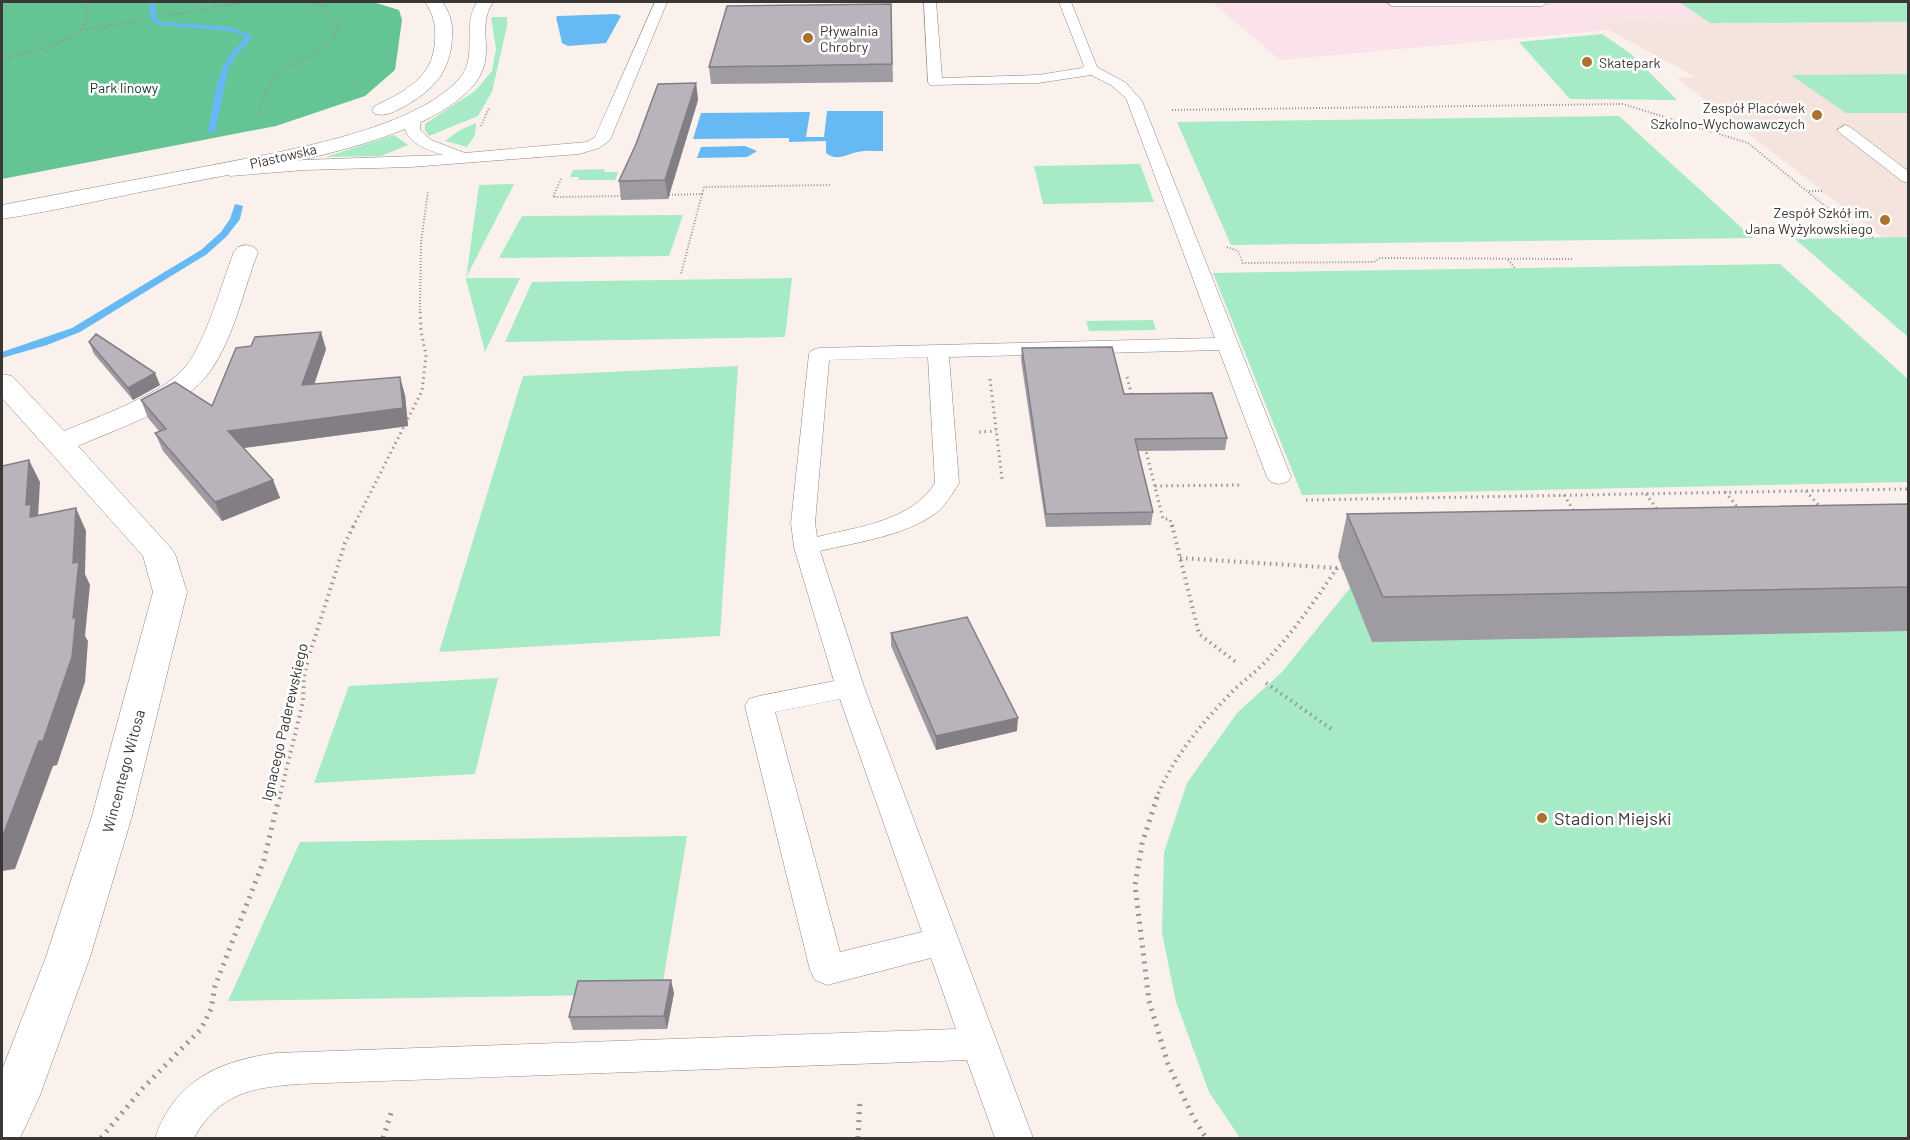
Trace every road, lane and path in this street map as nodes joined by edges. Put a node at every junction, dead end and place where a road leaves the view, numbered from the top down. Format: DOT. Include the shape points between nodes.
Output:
graph roads {
  1 [pos="85,2"];
  2 [pos="246,2"];
  3 [pos="310,2"];
  4 [pos="433,2"];
  5 [pos="486,2"];
  6 [pos="661,2"];
  7 [pos="930,2"];
  8 [pos="1065,2"];
  9 [pos="1392,2"];
  10 [pos="1493,2"];
  11 [pos="1542,2"];
  12 [pos="165,16"];
  13 [pos="143,20"];
  14 [pos="80,30"];
  15 [pos="2,59"];
  16 [pos="1091,70"];
  17 [pos="1138,111"];
  18 [pos="260,113"];
  19 [pos="413,117"];
  20 [pos="1845,130"];
  21 [pos="467,158"];
  22 [pos="565,171"];
  23 [pos="191,175"];
  24 [pos="1908,178"];
  25 [pos="831,185"];
  26 [pos="1808,191"];
  27 [pos="1824,191"];
  28 [pos="702,194"];
  29 [pos="656,195"];
  30 [pos="2,196"];
  31 [pos="633,196"];
  32 [pos="2,212"];
  33 [pos="1873,238"];
  34 [pos="1191,247"];
  35 [pos="246,252"];
  36 [pos="1572,259"];
  37 [pos="1509,260"];
  38 [pos="1515,268"];
  39 [pos="681,274"];
  40 [pos="1227,344"];
  41 [pos="1119,346"];
  42 [pos="1018,349"];
  43 [pos="938,351"];
  44 [pos="2,382"];
  45 [pos="1134,404"];
  46 [pos="1143,439"];
  47 [pos="60,443"];
  48 [pos="1002,479"];
  49 [pos="1281,480"];
  50 [pos="1155,486"];
  51 [pos="1908,489"];
  52 [pos="1805,490"];
  53 [pos="1725,492"];
  54 [pos="1646,493"];
  55 [pos="1564,495"];
  56 [pos="1660,513"];
  57 [pos="1576,514"];
  58 [pos="1827,515"];
  59 [pos="1744,516"];
  60 [pos="806,547"];
  61 [pos="1180,558"];
  62 [pos="1349,567"];
  63 [pos="1337,568"];
  64 [pos="1237,663"];
  65 [pos="1266,683"];
  66 [pos="850,687"];
  67 [pos="1334,731"];
  68 [pos="942,941"];
  69 [pos="980,1044"];
  70 [pos="860,1098"];
  71 [pos="392,1110"];
  72 [pos="2,1123"];
  73 [pos="101,1138"];
  74 [pos="174,1138"];
  75 [pos="383,1138"];
  76 [pos="858,1138"];
  77 [pos="1014,1138"];
  78 [pos="1206,1138"];
  1 -- 14 [label="path" via="89,16"];
  2 -- 12 [label="path"];
  3 -- 18 [label="path" via="321,5 339,28 328,43 277,75 260,102"];
  4 -- 30 [label="main road, Piastowska" via="441,10 444,28 441,64 424,86 383,110 292,140"];
  5 -- 19 [label="main road, Piastowska" via="477,16 479,62 474,73 453,95"];
  6 -- 21 [label="lane" via="602,140 579,149"];
  7 -- 16 [label="lane" via="935,82 1038,79"];
  8 -- 16 [label="lane"];
  9 -- 10 [label="lane"];
  10 -- 11 [label="lane"];
  13 -- 14 [label="path"];
  14 -- 15 [label="path" via="65,39"];
  16 -- 17 [label="lane" via="1126,88"];
  17 -- 26 [label="path" via="1623,104 1748,143"];
  17 -- 34 [label="lane"];
  19 -- 21 [label="lane" via="411,126 425,143"];
  19 -- 23 [label="main road, Piastowska" via="293,155"];
  20 -- 24 [label="lane"];
  21 -- 23 [label="lane" via="304,165"];
  21 -- 73 [label="path, Ignacego Paderewskiego" via="432,186 426,197 421,242 420,306 426,355 422,391 345,543 309,656 303,702 264,860 215,986 212,1009 201,1029"];
  22 -- 31 [label="path" via="553,197"];
  23 -- 32 [label="main road, Piastowska"];
  25 -- 28 [label="path" via="704,187"];
  26 -- 27 [label="path"];
  26 -- 33 [label="path"];
  28 -- 29 [label="path"];
  28 -- 39 [label="path"];
  34 -- 37 [label="path" via="1226,246 1238,251 1243,262"];
  34 -- 40 [label="lane"];
  35 -- 47 [label="main road" via="213,338 194,374 144,405"];
  36 -- 37 [label="path"];
  37 -- 38 [label="path"];
  40 -- 41 [label="lane"];
  40 -- 49 [label="lane"];
  41 -- 42 [label="lane"];
  41 -- 45 [label="path"];
  42 -- 43 [label="lane"];
  42 -- 48 [label="path" via="990,375"];
  43 -- 60 [label="lane" via="947,483 939,496 925,510 899,521"];
  43 -- 60 [label="lane" via="819,354 803,523"];
  44 -- 47 [label="main road, Wincentego Witosa"];
  46 -- 50 [label="path"];
  47 -- 72 [label="main road, Wincentego Witosa" via="159,554 170,592 112,816 68,957"];
  49 -- 50 [label="path"];
  49 -- 55 [label="path" via="1288,500"];
  50 -- 61 [label="path" via="1163,519 1170,519"];
  51 -- 52 [label="path"];
  52 -- 53 [label="path"];
  52 -- 58 [label="path"];
  53 -- 54 [label="path"];
  53 -- 59 [label="path"];
  54 -- 55 [label="path"];
  54 -- 56 [label="path"];
  55 -- 57 [label="path"];
  60 -- 66 [label="lane"];
  61 -- 63 [label="path"];
  61 -- 64 [label="path" via="1199,634"];
  62 -- 63 [label="path"];
  63 -- 78 [label="path" via="1261,666 1231,692 1177,759 1157,795 1142,844 1135,885 1149,1001 1168,1064"];
  65 -- 67 [label="path"];
  66 -- 68 [label="lane"];
  66 -- 68 [label="lane" via="759,706 826,970"];
  68 -- 69 [label="lane"];
  69 -- 74 [label="lane" via="261,1070 209,1090 194,1104"];
  69 -- 77 [label="lane"];
  70 -- 76 [label="path"];
  71 -- 75 [label="path"];
}
